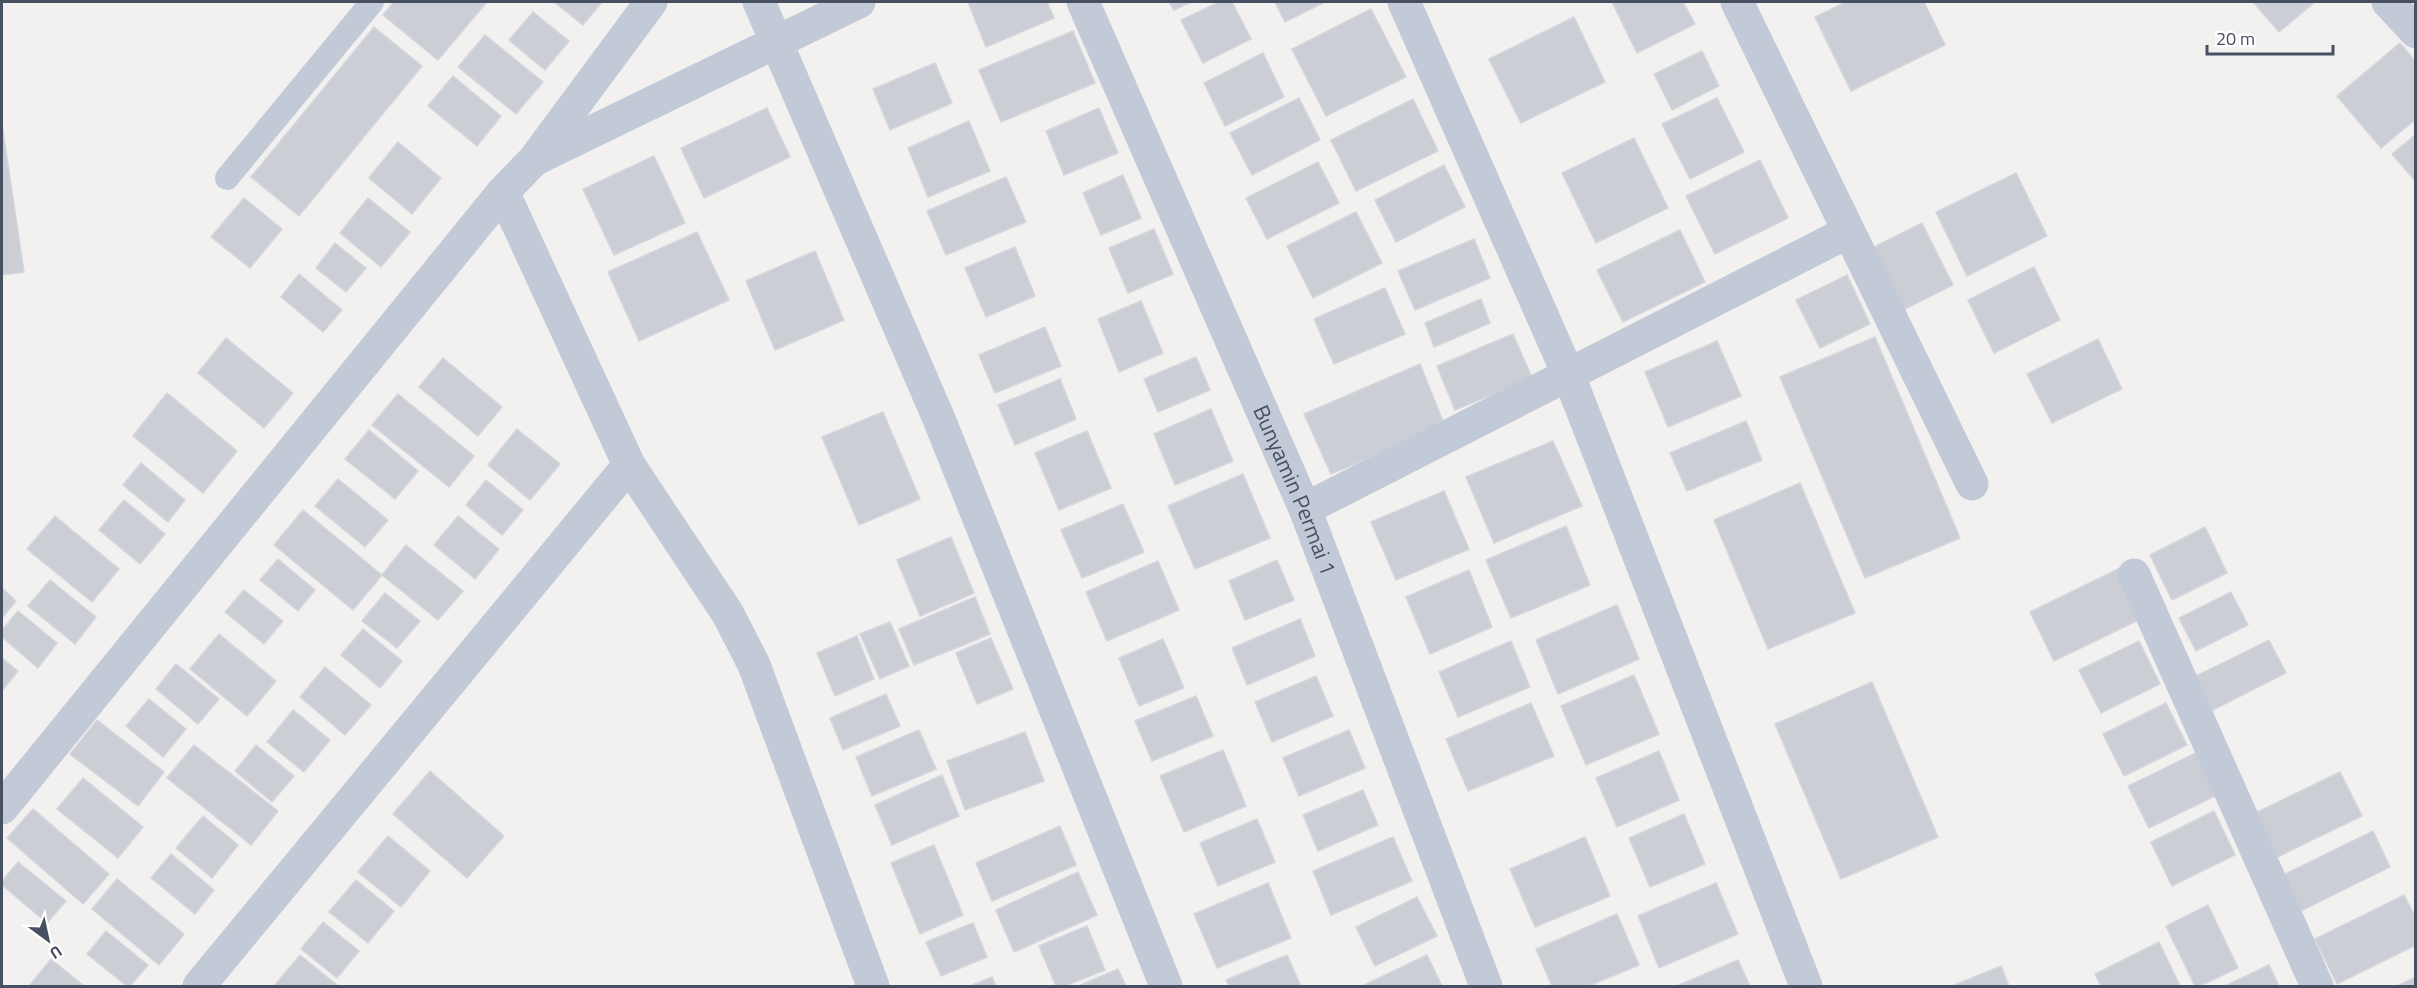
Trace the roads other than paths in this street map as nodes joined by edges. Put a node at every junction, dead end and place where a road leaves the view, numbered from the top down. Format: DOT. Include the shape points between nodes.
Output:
graph roads {
  1 [pos="372,2"];
  2 [pos="651,2"];
  3 [pos="759,2"];
  4 [pos="859,2"];
  5 [pos="1083,2"];
  6 [pos="1404,2"];
  7 [pos="1737,2"];
  8 [pos="2388,2"];
  9 [pos="2415,32"];
  10 [pos="777,40"];
  11 [pos="534,160"];
  12 [pos="227,178"];
  13 [pos="502,192"];
  14 [pos="1848,232"];
  15 [pos="1569,376"];
  16 [pos="629,465"];
  17 [pos="1972,484"];
  18 [pos="1305,509"];
  19 [pos="2134,575"];
  20 [pos="2,808"];
  21 [pos="199,987"];
  22 [pos="873,987"];
  23 [pos="1166,987"];
  24 [pos="1486,987"];
  25 [pos="1806,987"];
  26 [pos="2317,987"];
  1 -- 12 [label="lane"];
  2 -- 11 [label="street"];
  3 -- 10 [label="street"];
  4 -- 10 [label="street"];
  5 -- 18 [label="street, Bunyamin Permai 1"];
  6 -- 15 [label="street"];
  7 -- 14 [label="street"];
  8 -- 9 [label="street"];
  10 -- 11 [label="street"];
  10 -- 23 [label="street" via="939,419"];
  11 -- 13 [label="street"];
  13 -- 16 [label="street"];
  13 -- 20 [label="street"];
  14 -- 15 [label="street"];
  14 -- 17 [label="street"];
  15 -- 18 [label="street"];
  15 -- 25 [label="street"];
  16 -- 21 [label="street"];
  16 -- 22 [label="street" via="728,614 754,665"];
  18 -- 24 [label="street, Bunyamin Permai 1"];
  19 -- 26 [label="street"];
}
